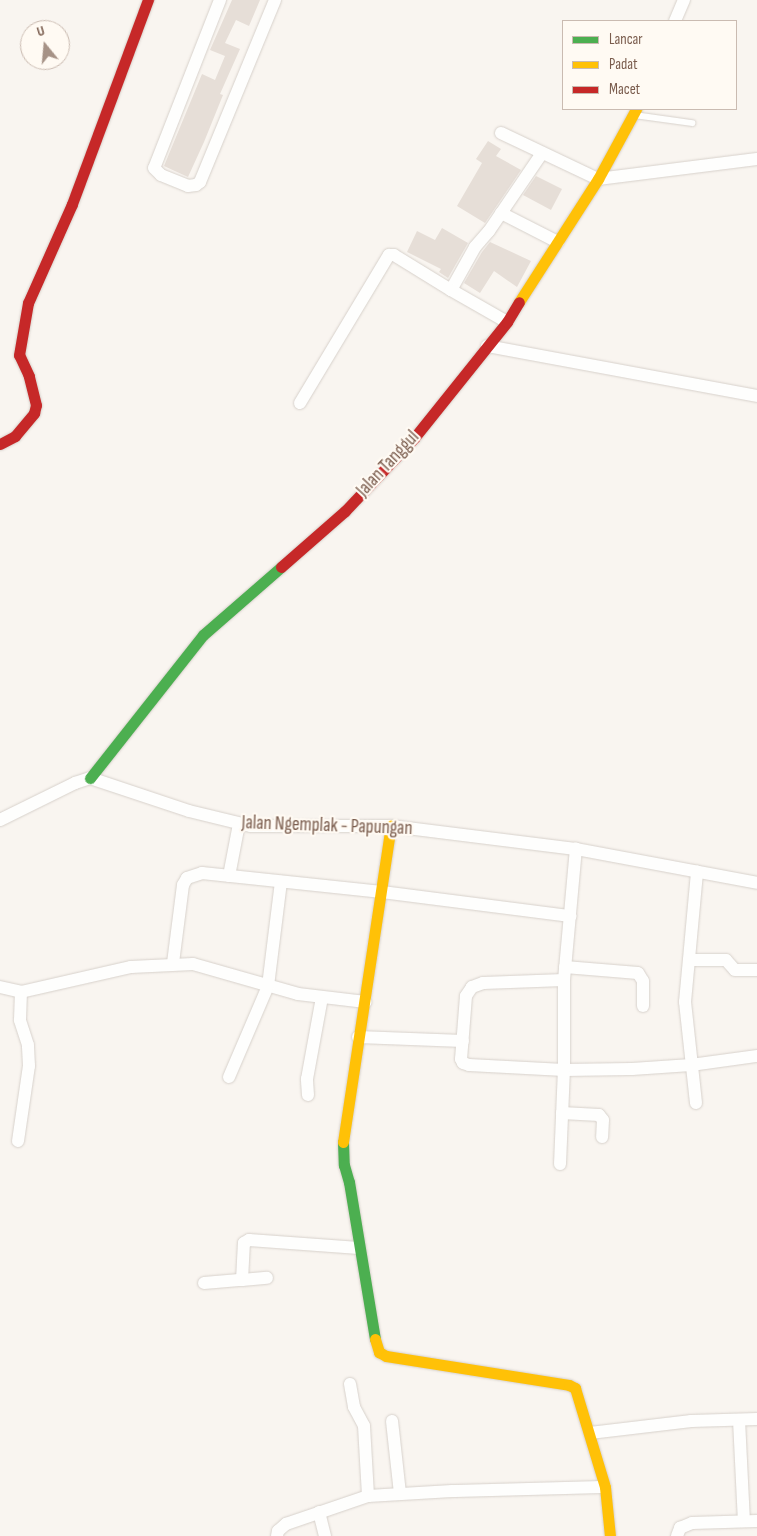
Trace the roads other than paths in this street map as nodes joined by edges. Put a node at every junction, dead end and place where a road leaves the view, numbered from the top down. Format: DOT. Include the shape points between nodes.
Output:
graph roads {
  1 [pos="148,0"];
  2 [pos="220,0"];
  3 [pos="275,0"];
  4 [pos="684,0"];
  5 [pos="675,20"];
  6 [pos="634,112"];
  7 [pos="692,123"];
  8 [pos="501,134"];
  9 [pos="542,153"];
  10 [pos="757,159"];
  11 [pos="598,179"];
  12 [pos="501,213"];
  13 [pos="558,242"];
  14 [pos="451,290"];
  15 [pos="507,322"];
  16 [pos="487,346"];
  17 [pos="757,396"];
  18 [pos="300,403"];
  19 [pos="0,444"];
  20 [pos="90,778"];
  21 [pos="0,820"];
  22 [pos="240,824"];
  23 [pos="391,826"];
  24 [pos="576,849"];
  25 [pos="697,872"];
  26 [pos="229,876"];
  27 [pos="281,882"];
  28 [pos="757,883"];
  29 [pos="382,892"];
  30 [pos="570,916"];
  31 [pos="689,960"];
  32 [pos="173,963"];
  33 [pos="565,966"];
  34 [pos="757,970"];
  35 [pos="564,980"];
  36 [pos="268,986"];
  37 [pos="0,988"];
  38 [pos="21,992"];
  39 [pos="322,997"];
  40 [pos="366,1002"];
  41 [pos="643,1006"];
  42 [pos="358,1038"];
  43 [pos="463,1041"];
  44 [pos="757,1056"];
  45 [pos="691,1065"];
  46 [pos="564,1070"];
  47 [pos="229,1077"];
  48 [pos="308,1095"];
  49 [pos="696,1103"];
  50 [pos="562,1113"];
  51 [pos="602,1138"];
  52 [pos="18,1141"];
  53 [pos="560,1164"];
  54 [pos="359,1248"];
  55 [pos="267,1278"];
  56 [pos="242,1280"];
  57 [pos="204,1283"];
  58 [pos="350,1384"];
  59 [pos="739,1420"];
  60 [pos="757,1420"];
  61 [pos="392,1421"];
  62 [pos="590,1433"];
  63 [pos="605,1487"];
  64 [pos="400,1493"];
  65 [pos="368,1496"];
  66 [pos="319,1512"];
  67 [pos="757,1521"];
  68 [pos="744,1522"];
  69 [pos="277,1536"];
  70 [pos="324,1536"];
  71 [pos="610,1536"];
  72 [pos="677,1536"];
  1 -- 19 [label="street" via="72,204 28,303 19,355 29,376 36,405 34,413 15,436"];
  2 -- 3 [label="street" via="154,168 161,175 192,186 200,182"];
  4 -- 5 [label="street"];
  6 -- 7 [label="lane"];
  6 -- 11 [label="street, Jalan Tanggul"];
  8 -- 9 [label="street"];
  9 -- 11 [label="street"];
  9 -- 12 [label="street"];
  10 -- 11 [label="street"];
  11 -- 13 [label="street, Jalan Tanggul"];
  12 -- 13 [label="street"];
  12 -- 14 [label="street" via="475,248"];
  13 -- 15 [label="street, Jalan Tanggul"];
  14 -- 15 [label="street"];
  14 -- 18 [label="street" via="394,254 388,256"];
  15 -- 16 [label="street, Jalan Tanggul"];
  16 -- 17 [label="street"];
  16 -- 20 [label="street, Jalan Tanggul" via="414,438 345,511 203,635"];
  20 -- 21 [label="street"];
  20 -- 22 [label="street, Jalan Ngemplak - Papungan"];
  22 -- 23 [label="street, Jalan Ngemplak - Papungan"];
  22 -- 26 [label="street"];
  23 -- 24 [label="street, Jalan Ngemplak - Papungan"];
  23 -- 29 [label="street"];
  24 -- 25 [label="street, Jalan Ngemplak - Papungan"];
  24 -- 30 [label="street"];
  25 -- 28 [label="street, Jalan Ngemplak - Papungan"];
  25 -- 31 [label="street"];
  26 -- 27 [label="street"];
  26 -- 32 [label="street" via="202,873 187,878 183,885"];
  27 -- 29 [label="street"];
  27 -- 36 [label="street"];
  29 -- 30 [label="street"];
  29 -- 40 [label="street"];
  30 -- 33 [label="street"];
  31 -- 34 [label="street" via="726,960 735,970"];
  31 -- 45 [label="street" via="685,1013"];
  32 -- 36 [label="street" via="193,964"];
  32 -- 38 [label="street" via="131,967"];
  33 -- 35 [label="street"];
  33 -- 41 [label="street" via="638,973 642,981"];
  35 -- 43 [label="street" via="483,983 472,987 466,996"];
  35 -- 46 [label="street"];
  36 -- 39 [label="street"];
  36 -- 47 [label="street"];
  37 -- 38 [label="street"];
  38 -- 52 [label="street" via="20,1020 28,1045 30,1066"];
  39 -- 40 [label="street"];
  39 -- 48 [label="street" via="306,1079"];
  40 -- 42 [label="street"];
  42 -- 43 [label="street"];
  42 -- 54 [label="street" via="343,1143"];
  43 -- 46 [label="street" via="461,1059 469,1065"];
  44 -- 45 [label="street"];
  45 -- 46 [label="street"];
  45 -- 49 [label="street"];
  46 -- 50 [label="street"];
  50 -- 51 [label="street" via="600,1115 603,1120"];
  50 -- 53 [label="street"];
  54 -- 56 [label="street" via="249,1240 244,1243"];
  54 -- 62 [label="street" via="379,1352 386,1356 573,1387"];
  55 -- 56 [label="street"];
  56 -- 57 [label="street"];
  58 -- 65 [label="street" via="354,1407 364,1426"];
  59 -- 60 [label="street"];
  59 -- 62 [label="street" via="691,1421"];
  59 -- 68 [label="street"];
  61 -- 64 [label="street"];
  62 -- 63 [label="street"];
  63 -- 64 [label="street"];
  63 -- 71 [label="street"];
  64 -- 65 [label="street"];
  65 -- 66 [label="street"];
  66 -- 69 [label="street" via="286,1524"];
  66 -- 70 [label="street"];
  67 -- 68 [label="street"];
  68 -- 72 [label="street" via="692,1523 680,1528"];
}
